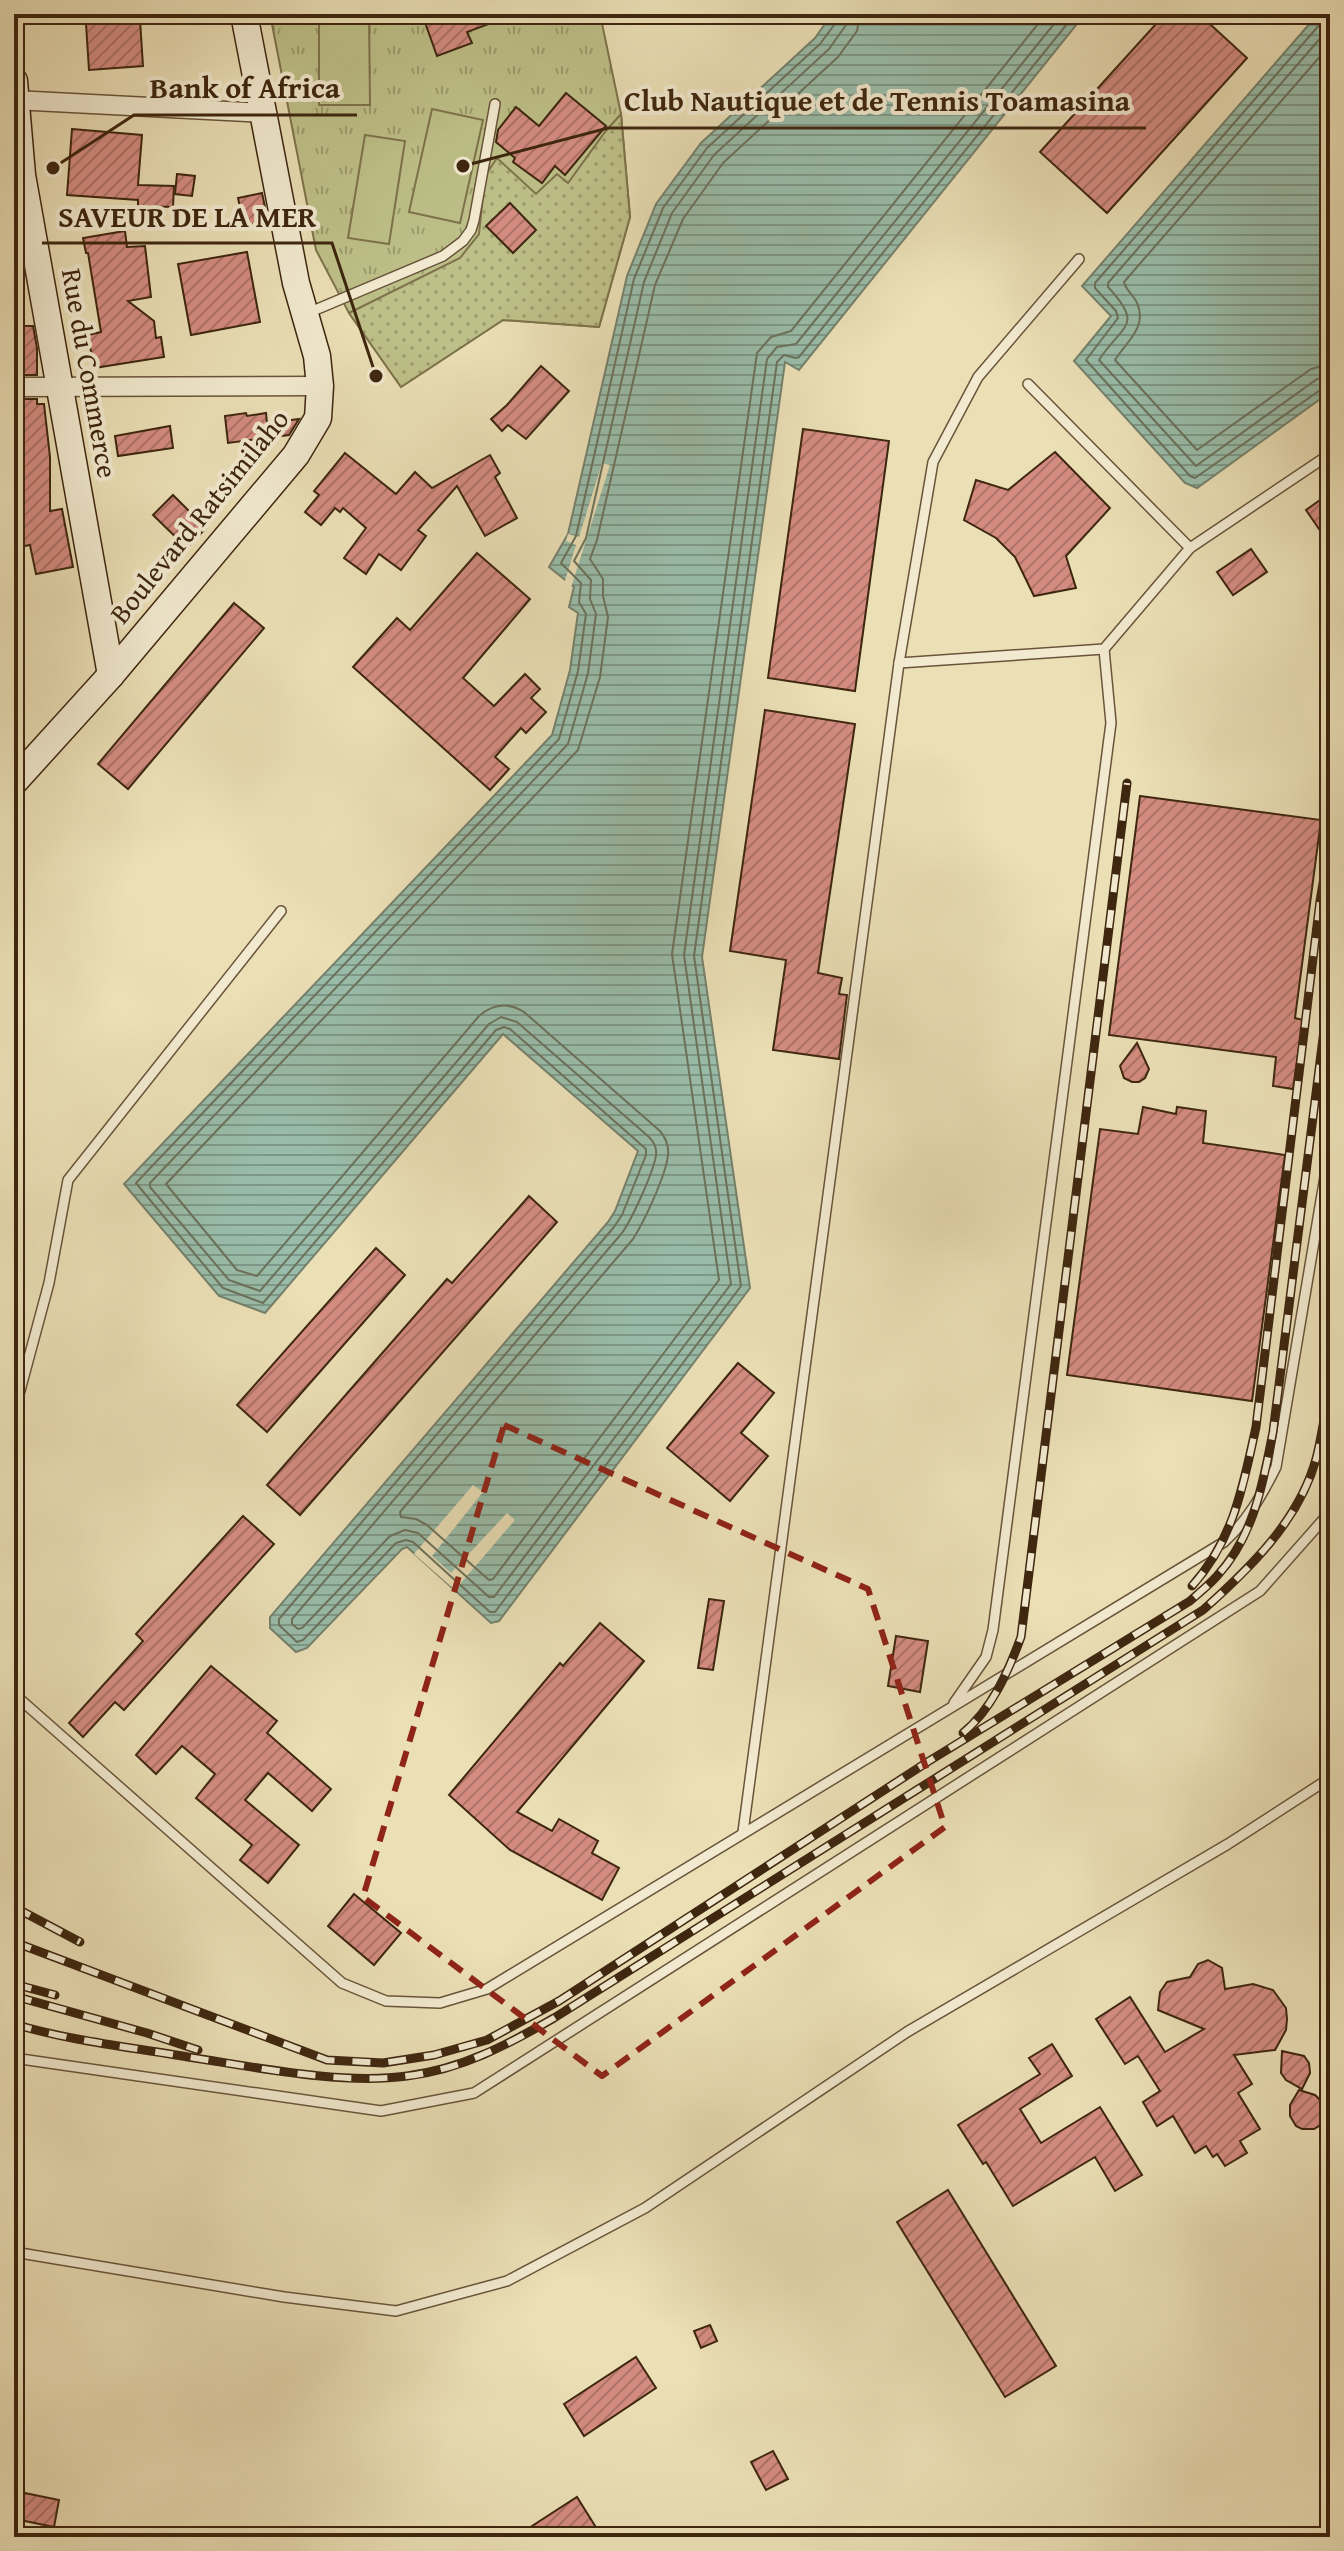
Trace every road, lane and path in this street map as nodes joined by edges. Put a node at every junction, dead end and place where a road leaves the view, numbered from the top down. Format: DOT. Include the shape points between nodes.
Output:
graph roads {
  1 [pos="244,14"];
  2 [pos="15,94"];
  3 [pos="495,104"];
  4 [pos="265,113"];
  5 [pos="1079,259"];
  6 [pos="304,314"];
  7 [pos="1028,384"];
  8 [pos="320,386"];
  9 [pos="14,387"];
  10 [pos="61,387"];
  11 [pos="1330,454"];
  12 [pos="1190,548"];
  13 [pos="1104,649"];
  14 [pos="899,663"];
  15 [pos="111,675"];
  16 [pos="14,782"];
  17 [pos="281,911"];
  18 [pos="1330,1147"];
  19 [pos="14,1413"];
  20 [pos="1330,1512"];
  21 [pos="14,1694"];
  22 [pos="952,1706"];
  23 [pos="1330,1778"];
  24 [pos="743,1832"];
  25 [pos="14,2058"];
  26 [pos="14,2252"];
  1 -- 4 [label="main road, Boulevard Ratsimilaho"];
  2 -- 4 [label="street"];
  2 -- 10 [label="main road, Rue du Commerce" via="22,175"];
  3 -- 6 [label="lane" via="474,220 463,241 443,256"];
  4 -- 6 [label="main road, Boulevard Ratsimilaho"];
  5 -- 14 [label="lane" via="978,377 933,462"];
  6 -- 8 [label="main road, Boulevard Ratsimilaho"];
  7 -- 12 [label="lane"];
  8 -- 10 [label="street"];
  8 -- 15 [label="main road, Boulevard Ratsimilaho" via="318,418 296,455"];
  9 -- 10 [label="street"];
  10 -- 15 [label="main road, Rue du Commerce"];
  11 -- 12 [label="lane"];
  12 -- 13 [label="lane"];
  13 -- 14 [label="lane"];
  13 -- 22 [label="lane" via="1111,723 993,1630 986,1657"];
  14 -- 24 [label="lane"];
  15 -- 16 [label="main road, Boulevard Ratsimilaho"];
  17 -- 19 [label="lane" via="68,1180 49,1283"];
  18 -- 22 [label="lane" via="1276,1467 1259,1502 1224,1542"];
  20 -- 25 [label="lane" via="1260,1591 474,2093 381,2111"];
  21 -- 24 [label="lane" via="342,1983 386,2001 440,2003 487,1989"];
  22 -- 24 [label="lane"];
  23 -- 26 [label="lane" via="1228,1844 907,2032 645,2208 507,2281 396,2311"];
}
